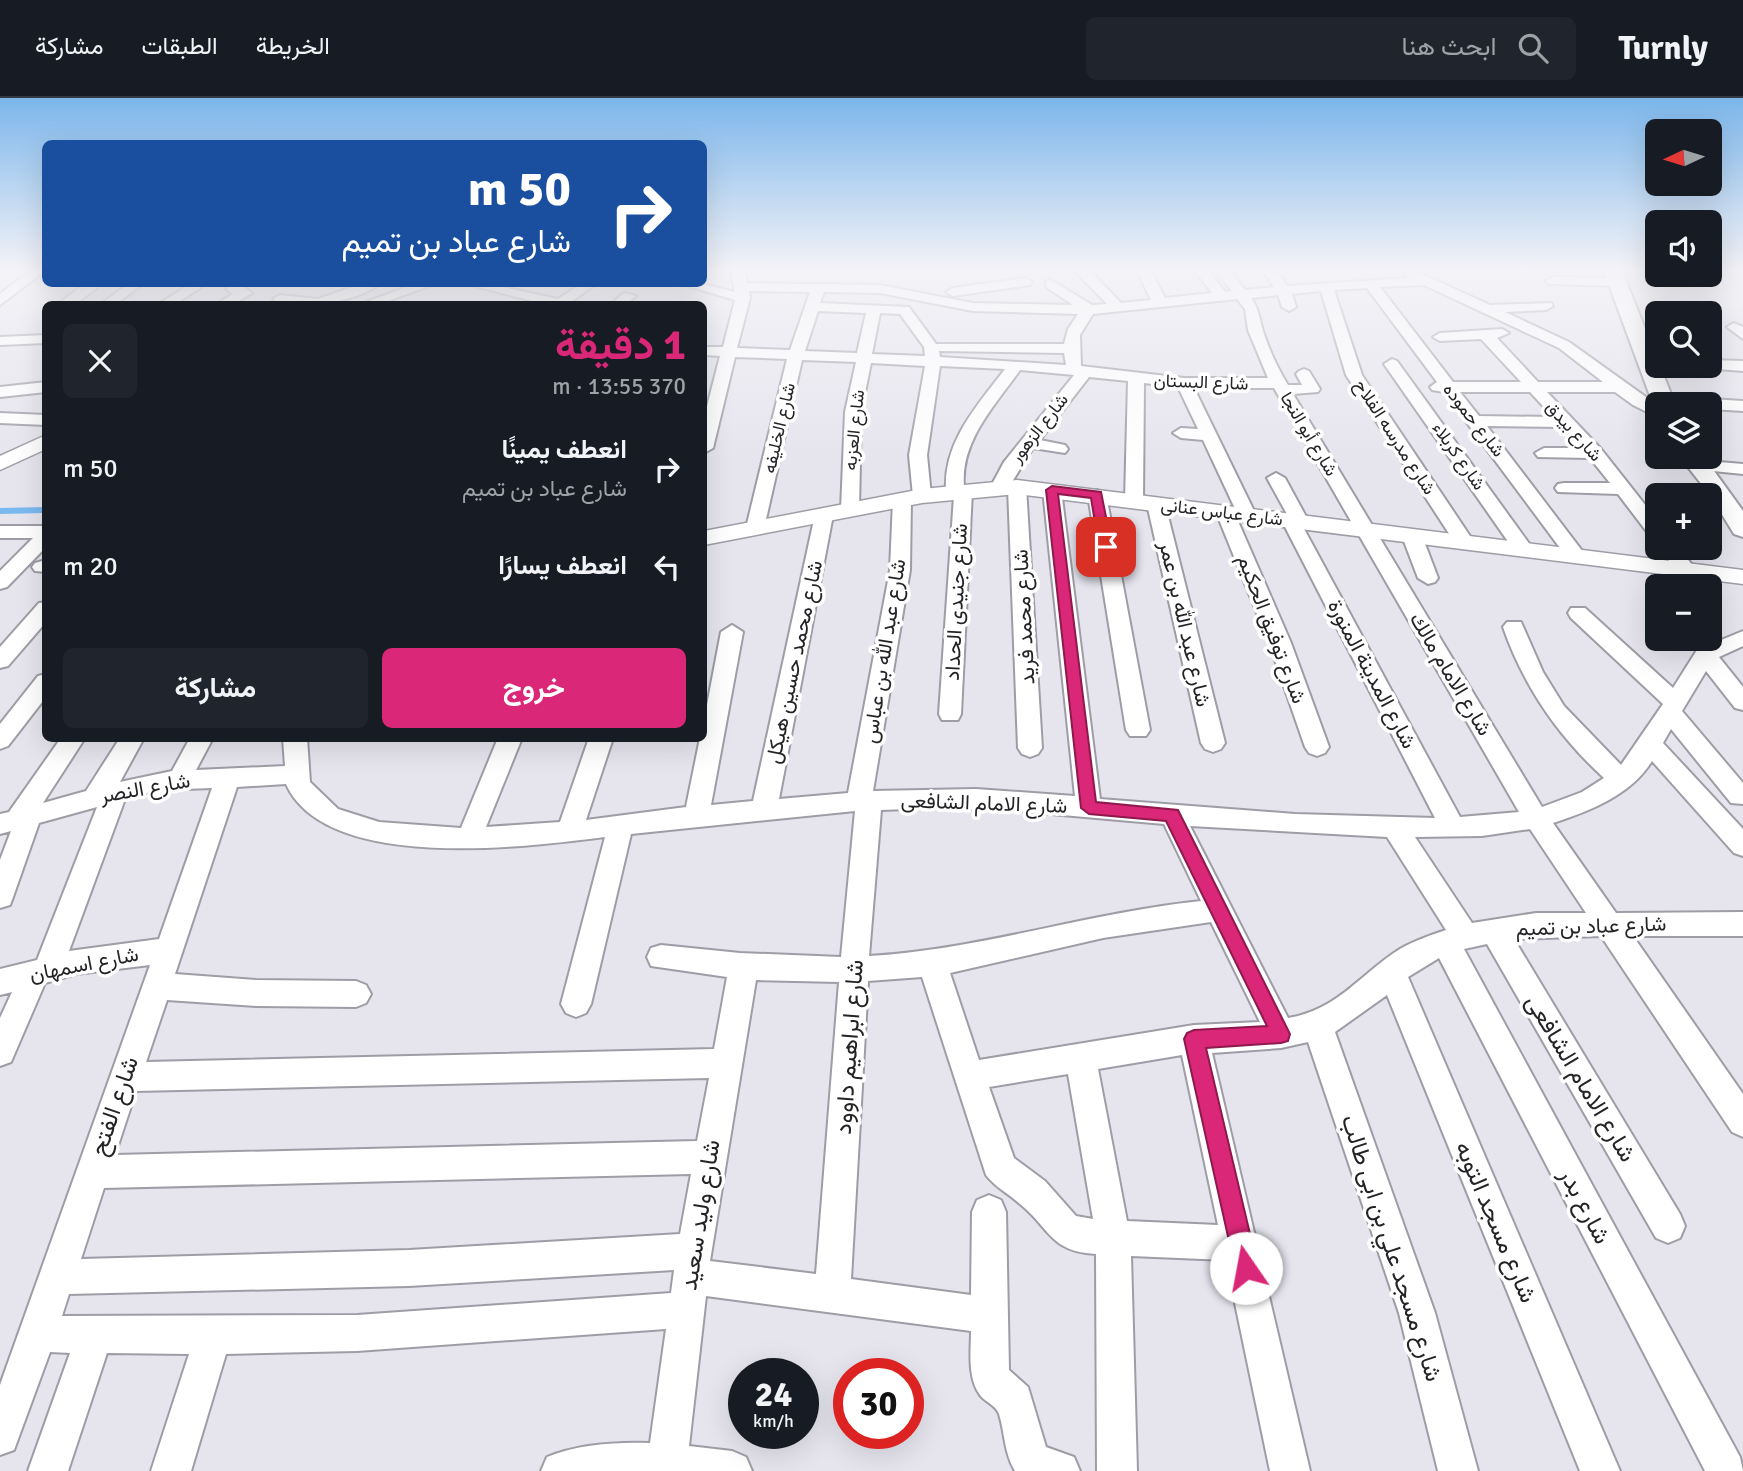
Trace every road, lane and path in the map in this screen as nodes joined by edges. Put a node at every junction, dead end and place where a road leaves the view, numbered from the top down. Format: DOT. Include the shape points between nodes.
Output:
graph roads {
  1 [pos="733,335"];
  2 [pos="803,335"];
  3 [pos="868,335"];
  4 [pos="920,335"];
  5 [pos="1073,335"];
  6 [pos="1258,335"];
  7 [pos="1339,335"];
  8 [pos="1409,335"];
  9 [pos="1469,335"];
  10 [pos="1486,335"];
  11 [pos="1545,335"];
  12 [pos="1643,335"];
  13 [pos="1440,337"];
  14 [pos="42,339"];
  15 [pos="0,342"];
  16 [pos="707,351"];
  17 [pos="729,352"];
  18 [pos="932,354"];
  19 [pos="796,355"];
  20 [pos="863,358"];
  21 [pos="1392,364"];
  22 [pos="1016,365"];
  23 [pos="1722,365"];
  24 [pos="1743,366"];
  25 [pos="1080,370"];
  26 [pos="1304,374"];
  27 [pos="1136,379"];
  28 [pos="1184,383"];
  29 [pos="1281,386"];
  30 [pos="1534,386"];
  31 [pos="42,387"];
  32 [pos="1410,387"];
  33 [pos="1448,387"];
  34 [pos="1620,387"];
  35 [pos="0,392"];
  36 [pos="1665,392"];
  37 [pos="1645,396"];
  38 [pos="1722,405"];
  39 [pos="1743,406"];
  40 [pos="0,418"];
  41 [pos="42,420"];
  42 [pos="1475,421"];
  43 [pos="1567,422"];
  44 [pos="1181,433"];
  45 [pos="1209,435"];
  46 [pos="707,436"];
  47 [pos="1028,442"];
  48 [pos="42,443"];
  49 [pos="1059,449"];
  50 [pos="1544,453"];
  51 [pos="1595,453"];
  52 [pos="1724,463"];
  53 [pos="0,464"];
  54 [pos="1700,469"];
  55 [pos="1276,478"];
  56 [pos="1008,487"];
  57 [pos="1564,488"];
  58 [pos="1624,489"];
  59 [pos="1052,490"];
  60 [pos="959,491"];
  61 [pos="1097,495"];
  62 [pos="912,498"];
  63 [pos="1743,501"];
  64 [pos="1145,502"];
  65 [pos="850,510"];
  66 [pos="1236,514"];
  67 [pos="824,515"];
  68 [pos="1645,516"];
  69 [pos="1295,521"];
  70 [pos="755,528"];
  71 [pos="1743,529"];
  72 [pos="1367,530"];
  73 [pos="0,532"];
  74 [pos="42,533"];
  75 [pos="1412,536"];
  76 [pos="42,537"];
  77 [pos="707,537"];
  78 [pos="1464,542"];
  79 [pos="1523,550"];
  80 [pos="1576,556"];
  81 [pos="1678,560"];
  82 [pos="1686,570"];
  83 [pos="1743,577"];
  84 [pos="1428,578"];
  85 [pos="0,583"];
  86 [pos="1577,613"];
  87 [pos="1514,627"];
  88 [pos="37,628"];
  89 [pos="0,629"];
  90 [pos="732,632"];
  91 [pos="1743,638"];
  92 [pos="1705,655"];
  93 [pos="0,661"];
  94 [pos="42,686"];
  95 [pos="1743,702"];
  96 [pos="1672,708"];
  97 [pos="950,714"];
  98 [pos="1138,730"];
  99 [pos="0,740"];
  100 [pos="71,742"];
  101 [pos="131,742"];
  102 [pos="200,742"];
  103 [pos="295,742"];
  104 [pos="508,742"];
  105 [pos="600,742"];
  106 [pos="1213,743"];
  107 [pos="1650,744"];
  108 [pos="1317,747"];
  109 [pos="1030,748"];
  110 [pos="294,775"];
  111 [pos="228,777"];
  112 [pos="180,778"];
  113 [pos="1622,780"];
  114 [pos="106,793"];
  115 [pos="1740,796"];
  116 [pos="864,801"];
  117 [pos="1089,808"];
  118 [pos="764,809"];
  119 [pos="697,815"];
  120 [pos="1172,815"];
  121 [pos="1536,818"];
  122 [pos="16,819"];
  123 [pos="621,824"];
  124 [pos="1394,827"];
  125 [pos="1453,828"];
  126 [pos="570,829"];
  127 [pos="469,839"];
  128 [pos="1743,846"];
  129 [pos="0,897"];
  130 [pos="1219,910"];
  131 [pos="1611,924"];
  132 [pos="1743,924"];
  133 [pos="1468,936"];
  134 [pos="168,950"];
  135 [pos="661,957"];
  136 [pos="932,963"];
  137 [pos="743,969"];
  138 [pos="855,970"];
  139 [pos="41,971"];
  140 [pos="1392,973"];
  141 [pos="0,982"];
  142 [pos="155,986"];
  143 [pos="356,994"];
  144 [pos="576,1004"];
  145 [pos="1318,1027"];
  146 [pos="1281,1034"];
  147 [pos="1194,1039"];
  148 [pos="0,1052"];
  149 [pos="1081,1058"];
  150 [pos="724,1063"];
  151 [pos="968,1076"];
  152 [pos="124,1077"];
  153 [pos="1743,1121"];
  154 [pos="709,1157"];
  155 [pos="91,1172"];
  156 [pos="989,1212"];
  157 [pos="1668,1226"];
  158 [pos="1113,1239"];
  159 [pos="1241,1243"];
  160 [pos="57,1277"];
  161 [pos="690,1279"];
  162 [pos="832,1294"];
  163 [pos="989,1315"];
  164 [pos="38,1334"];
  165 [pos="95,1335"];
  166 [pos="213,1336"];
  167 [pos="0,1436"];
  168 [pos="651,1466"];
  169 [pos="48,1471"];
  170 [pos="171,1471"];
  171 [pos="561,1471"];
  172 [pos="732,1471"];
  173 [pos="1060,1471"];
  174 [pos="1117,1471"];
  175 [pos="1290,1471"];
  176 [pos="1458,1471"];
  177 [pos="1600,1471"];
  178 [pos="1726,1471"];
  1 -- 17 [label="street"];
  2 -- 19 [label="street, شارع الخليفه"];
  3 -- 20 [label="street, شارع العزبه"];
  4 -- 18 [label="street"];
  5 -- 18 [label="street"];
  5 -- 25 [label="street"];
  6 -- 29 [label="street, شارع أبو النجا"];
  7 -- 78 [label="street, شارع مدرسه الفلاح" via="1354,375"];
  8 -- 33 [label="street, شارع حموده"];
  9 -- 13 [label="street"];
  10 -- 30 [label="street, شارع بيدق"];
  11 -- 34 [label="street"];
  12 -- 36 [label="main road"];
  14 -- 15 [label="street"];
  16 -- 17 [label="street, شارع البستان"];
  17 -- 19 [label="street, شارع البستان"];
  17 -- 46 [label="street"];
  18 -- 20 [label="street, شارع البستان"];
  18 -- 22 [label="street, شارع البستان"];
  18 -- 62 [label="street, شارع عبد الله بن عباس"];
  19 -- 20 [label="street, شارع البستان"];
  19 -- 70 [label="street, شارع الخليفه"];
  20 -- 65 [label="street, شارع العزبه" via="850,442"];
  21 -- 32 [label="street, شارع كربلاء"];
  22 -- 25 [label="street, شارع البستان"];
  22 -- 60 [label="street, شارع جنيدى الحداد" via="956,455 952,479"];
  23 -- 24 [label="street"];
  25 -- 27 [label="street, شارع البستان"];
  25 -- 47 [label="street, شارع الزهور"];
  26 -- 29 [label="street, شارع البستان" via="1312,388"];
  27 -- 28 [label="street, شارع البستان"];
  27 -- 64 [label="street, شارع عبد الله بن عمر"];
  28 -- 29 [label="street, شارع البستان"];
  28 -- 45 [label="street, شارع توفيق الحكيم"];
  29 -- 72 [label="street, شارع أبو النجا"];
  30 -- 33 [label="street"];
  30 -- 34 [label="street"];
  30 -- 43 [label="street, شارع بيدق"];
  31 -- 35 [label="street"];
  32 -- 33 [label="street"];
  32 -- 79 [label="street, شارع كربلاء"];
  33 -- 42 [label="street, شارع حموده"];
  34 -- 37 [label="street"];
  38 -- 39 [label="street"];
  40 -- 41 [label="street"];
  42 -- 43 [label="street"];
  42 -- 80 [label="street, شارع حموده"];
  43 -- 51 [label="street, شارع بيدق"];
  44 -- 45 [label="street"];
  45 -- 66 [label="street, شارع توفيق الحكيم"];
  47 -- 49 [label="street"];
  47 -- 56 [label="street, شارع الزهور" via="1007,469"];
  48 -- 53 [label="street"];
  50 -- 51 [label="street"];
  51 -- 58 [label="street, شارع بيدق"];
  52 -- 63 [label="main road"];
  54 -- 71 [label="main road"];
  55 -- 69 [label="street, شارع المدينة المنورة"];
  56 -- 59 [label="street, شارع عباس عنانى"];
  56 -- 60 [label="street, شارع عباس عنانى"];
  56 -- 109 [label="street, شارع محمد فريد"];
  57 -- 58 [label="street"];
  58 -- 68 [label="street, شارع بيدق"];
  59 -- 61 [label="street, شارع عباس عنانى"];
  59 -- 117 [label="street"];
  60 -- 62 [label="street, شارع عباس عنانى"];
  60 -- 97 [label="street, شارع جنيدى الحداد"];
  61 -- 64 [label="street, شارع عباس عنانى"];
  61 -- 98 [label="street"];
  62 -- 65 [label="street, شارع عباس عنانى"];
  62 -- 116 [label="street, شارع عبد الله بن عباس"];
  64 -- 66 [label="street, شارع عباس عنانى"];
  64 -- 106 [label="street, شارع عبد الله بن عمر"];
  65 -- 67 [label="street, شارع عباس عنانى"];
  66 -- 69 [label="street, شارع عباس عنانى"];
  66 -- 108 [label="street, شارع توفيق الحكيم"];
  67 -- 70 [label="street, شارع عباس عنانى"];
  67 -- 118 [label="street, شارع محمد حسين هيكل"];
  69 -- 72 [label="street, شارع عباس عنانى"];
  69 -- 125 [label="street, شارع المدينة المنورة"];
  70 -- 77 [label="street, شارع عباس عنانى"];
  72 -- 75 [label="street, شارع عباس عنانى"];
  72 -- 121 [label="street, شارع الامام مالك"];
  73 -- 74 [label="street"];
  75 -- 78 [label="street, شارع عباس عنانى"];
  75 -- 84 [label="street"];
  76 -- 85 [label="street"];
  78 -- 79 [label="street, شارع عباس عنانى"];
  79 -- 80 [label="street, شارع عباس عنانى"];
  80 -- 82 [label="street, شارع عباس عنانى"];
  81 -- 82 [label="street"];
  82 -- 83 [label="street, شارع عباس عنانى"];
  86 -- 96 [label="street"];
  87 -- 113 [label="street" via="1533,676 1559,719"];
  88 -- 89 [label="street"];
  88 -- 93 [label="street"];
  90 -- 119 [label="street"];
  91 -- 92 [label="street"];
  92 -- 95 [label="street"];
  92 -- 96 [label="street, شارع الامام الشافعى"];
  94 -- 99 [label="street"];
  96 -- 107 [label="street, شارع الامام الشافعى"];
  96 -- 115 [label="street"];
  100 -- 122 [label="street"];
  101 -- 114 [label="street"];
  102 -- 112 [label="street"];
  103 -- 110 [label="street"];
  104 -- 127 [label="street"];
  105 -- 126 [label="street"];
  107 -- 113 [label="street, شارع الامام الشافعى"];
  107 -- 128 [label="street"];
  110 -- 111 [label="street, شارع النصر"];
  110 -- 127 [label="street, شارع الامام الشافعى" via="303,794 340,823 407,837"];
  111 -- 112 [label="street, شارع النصر"];
  111 -- 134 [label="street, شارع الفتح"];
  112 -- 114 [label="street, شارع النصر"];
  113 -- 121 [label="street, شارع الامام الشافعى" via="1575,806"];
  114 -- 122 [label="street, شارع النصر"];
  114 -- 139 [label="street"];
  116 -- 117 [label="street, شارع الامام الشافعى" via="979,799"];
  116 -- 118 [label="street, شارع الامام الشافعى"];
  116 -- 138 [label="street, شارع ابراهيم داوود"];
  117 -- 120 [label="street, شارع الامام الشافعى"];
  118 -- 119 [label="street, شارع الامام الشافعى"];
  119 -- 123 [label="street, شارع الامام الشافعى"];
  120 -- 124 [label="street, شارع الامام الشافعى"];
  120 -- 130 [label="street"];
  121 -- 125 [label="street, شارع الامام الشافعى"];
  121 -- 131 [label="street, شارع الامام مالك"];
  122 -- 129 [label="street"];
  123 -- 126 [label="street, شارع الامام الشافعى"];
  123 -- 144 [label="street"];
  124 -- 125 [label="street, شارع الامام الشافعى"];
  124 -- 133 [label="street"];
  126 -- 127 [label="street, شارع الامام الشافعى"];
  130 -- 136 [label="street" via="1148,918"];
  130 -- 146 [label="street"];
  131 -- 132 [label="street, شارع عباد بن تميم"];
  131 -- 133 [label="street, شارع عباد بن تميم" via="1536,925"];
  131 -- 153 [label="street, شارع الامام مالك"];
  133 -- 140 [label="street, شارع عباد بن تميم" via="1410,958"];
  133 -- 157 [label="street, شارع الامام الشافعى"];
  133 -- 178 [label="street, شارع بدر"];
  134 -- 139 [label="street, شارع اسمهان"];
  134 -- 142 [label="street, شارع الفتح"];
  135 -- 137 [label="street"];
  136 -- 138 [label="street"];
  136 -- 151 [label="street"];
  137 -- 138 [label="street"];
  137 -- 150 [label="street, شارع وليد سعيد"];
  138 -- 162 [label="street, شارع ابراهيم داوود"];
  139 -- 141 [label="street, شارع اسمهان"];
  139 -- 148 [label="street"];
  140 -- 145 [label="street, شارع عباد بن تميم"];
  140 -- 177 [label="street, شارع مسجد التوبه"];
  142 -- 143 [label="street"];
  142 -- 152 [label="street, شارع الفتح"];
  145 -- 146 [label="street, شارع عباد بن تميم"];
  145 -- 176 [label="street, شارع مسجد علي بن ابى طالب" via="1417,1313"];
  146 -- 147 [label="street, شارع عباد بن تميم"];
  147 -- 149 [label="street, شارع عباد بن تميم"];
  147 -- 159 [label="street"];
  149 -- 151 [label="street, شارع عباد بن تميم"];
  149 -- 158 [label="street"];
  150 -- 152 [label="street"];
  150 -- 154 [label="street, شارع وليد سعيد"];
  151 -- 158 [label="street" via="1006,1177 1040,1198 1062,1228 1077,1236"];
  152 -- 155 [label="street, شارع الفتح"];
  154 -- 155 [label="street"];
  154 -- 161 [label="street, شارع وليد سعيد"];
  155 -- 160 [label="street, شارع الفتح"];
  156 -- 163 [label="street"];
  158 -- 159 [label="street"];
  158 -- 174 [label="street"];
  159 -- 175 [label="street"];
  160 -- 161 [label="street" via="409,1268"];
  160 -- 164 [label="street, شارع الفتح"];
  161 -- 162 [label="street"];
  161 -- 166 [label="street" via="357,1333"];
  161 -- 168 [label="street, شارع وليد سعيد"];
  162 -- 163 [label="street"];
  163 -- 173 [label="street" via="993,1381 1015,1400 1026,1452 1034,1463"];
  164 -- 165 [label="street"];
  164 -- 167 [label="street, شارع الفتح"];
  165 -- 166 [label="street"];
  165 -- 169 [label="street"];
  166 -- 170 [label="street"];
  168 -- 171 [label="street" via="615,1463"];
  168 -- 172 [label="street"];
}
